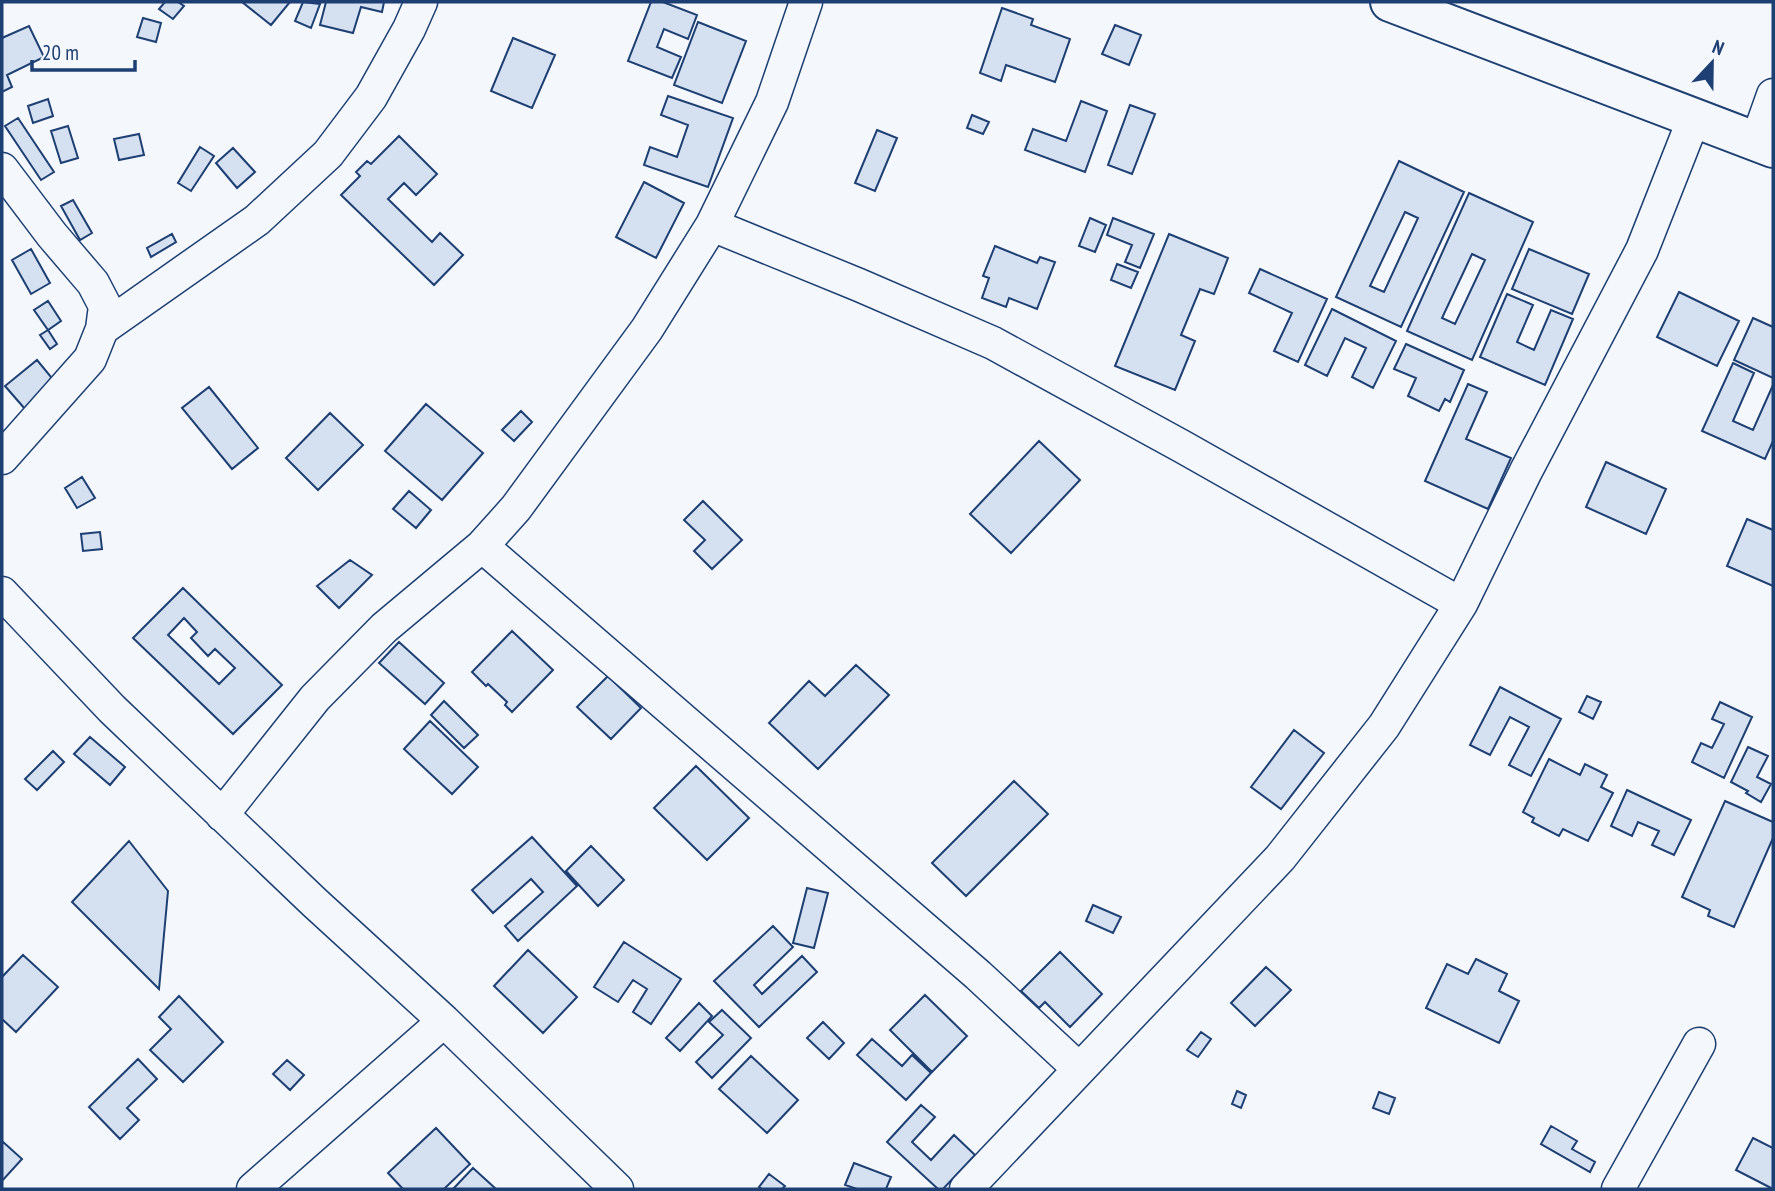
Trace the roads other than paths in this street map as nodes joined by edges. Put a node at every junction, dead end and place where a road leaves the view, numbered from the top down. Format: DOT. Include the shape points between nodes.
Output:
graph roads {
  1 [pos="421,2"];
  2 [pos="806,2"];
  3 [pos="1390,2"];
  4 [pos="1773,95"];
  5 [pos="1694,118"];
  6 [pos="1765,144"];
  7 [pos="2,169"];
  8 [pos="712,225"];
  9 [pos="102,329"];
  10 [pos="2,458"];
  11 [pos="482,546"];
  12 [pos="2,593"];
  13 [pos="1461,604"];
  14 [pos="222,815"];
  15 [pos="444,1021"];
  16 [pos="1699,1044"];
  17 [pos="1079,1069"];
  18 [pos="253,1189"];
  19 [pos="617,1189"];
  20 [pos="966,1189"];
  21 [pos="1618,1189"];
  1 -- 9 [label="street" via="371,97 328,154 257,220"];
  2 -- 8 [label="street" via="772,102"];
  3 -- 5 [label="highway"];
  4 -- 6 [label="street"];
  5 -- 6 [label="highway"];
  5 -- 13 [label="street" via="1642,250"];
  7 -- 9 [label="street" via="93,283 105,306"];
  8 -- 11 [label="street" via="647,329 516,508"];
  8 -- 13 [label="street" via="993,343"];
  9 -- 10 [label="street" via="90,359"];
  11 -- 14 [label="street" via="384,628 315,698"];
  11 -- 17 [label="street" via="978,975"];
  12 -- 14 [label="street"];
  13 -- 17 [label="street" via="1384,726 1280,858"];
  14 -- 15 [label="street"];
  15 -- 18 [label="street"];
  15 -- 19 [label="street"];
  16 -- 21 [label="street"];
  17 -- 20 [label="street"];
}
